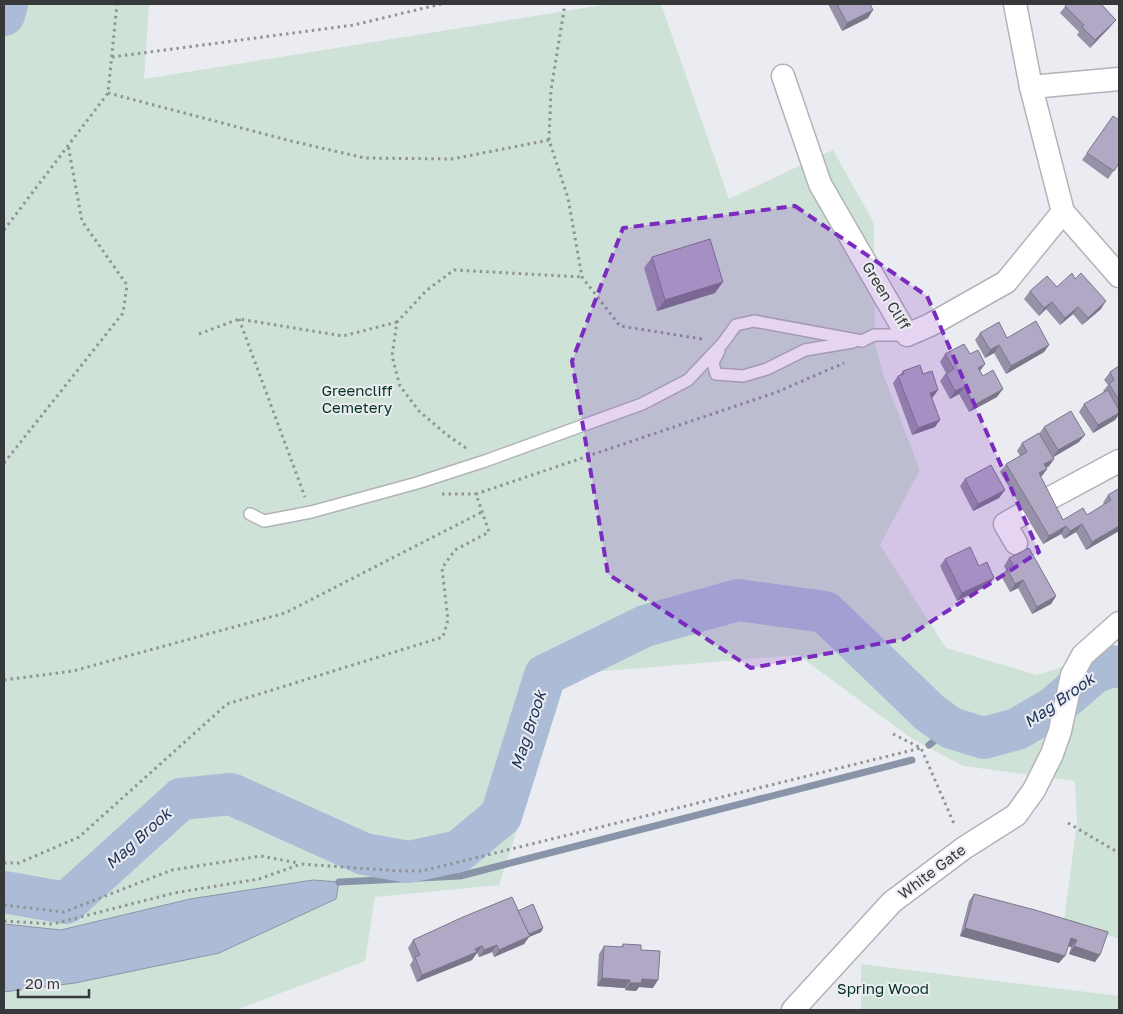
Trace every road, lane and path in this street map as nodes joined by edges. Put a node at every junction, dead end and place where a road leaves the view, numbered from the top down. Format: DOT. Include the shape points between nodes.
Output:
graph roads {
  1 [pos="117,4"];
  2 [pos="441,4"];
  3 [pos="565,4"];
  4 [pos="1015,4"];
  5 [pos="112,57"];
  6 [pos="783,76"];
  7 [pos="1119,79"];
  8 [pos="1031,87"];
  9 [pos="108,93"];
  10 [pos="549,140"];
  11 [pos="68,145"];
  12 [pos="1062,212"];
  13 [pos="4,230"];
  14 [pos="1119,276"];
  15 [pos="582,277"];
  16 [pos="239,319"];
  17 [pos="396,322"];
  18 [pos="199,334"];
  19 [pos="907,336"];
  20 [pos="862,341"];
  21 [pos="723,343"];
  22 [pos="846,362"];
  23 [pos="485,461"];
  24 [pos="1119,461"];
  25 [pos="4,463"];
  26 [pos="1052,497"];
  27 [pos="311,512"];
  28 [pos="482,512"];
  29 [pos="1024,513"];
  30 [pos="250,514"];
  31 [pos="1016,543"];
  32 [pos="1119,623"];
  33 [pos="4,680"];
  34 [pos="893,734"];
  35 [pos="921,748"];
  36 [pos="1068,823"];
  37 [pos="964,848"];
  38 [pos="1119,853"];
  39 [pos="4,863"];
  40 [pos="301,864"];
  41 [pos="4,905"];
  42 [pos="4,921"];
  43 [pos="794,1010"];
  1 -- 5 [label="path"];
  2 -- 5 [label="path" via="354,25"];
  3 -- 10 [label="path" via="551,90"];
  4 -- 8 [label="street"];
  5 -- 9 [label="path"];
  6 -- 19 [label="street, Green Cliff" via="820,184"];
  7 -- 8 [label="street"];
  8 -- 12 [label="street"];
  9 -- 10 [label="path" via="365,158 452,159"];
  9 -- 11 [label="path"];
  10 -- 15 [label="path" via="568,198"];
  11 -- 13 [label="path"];
  11 -- 25 [label="path" via="82,221 127,286 123,313"];
  12 -- 14 [label="street"];
  12 -- 19 [label="street, Green Cliff" via="1006,282"];
  15 -- 17 [label="path" via="454,270 427,290"];
  15 -- 21 [label="path" via="620,326"];
  16 -- 17 [label="path" via="343,336"];
  16 -- 18 [label="path"];
  16 -- 27 [label="path"];
  17 -- 23 [label="path" via="392,356 400,386 418,411"];
  19 -- 20 [label="lane" via="874,335"];
  20 -- 21 [label="lane" via="754,322 736,325"];
  20 -- 21 [label="lane" via="805,350 743,376 716,374 714,363"];
  21 -- 23 [label="lane" via="688,380 642,404"];
  22 -- 28 [label="path" via="777,392 476,494"];
  23 -- 27 [label="lane"];
  24 -- 26 [label="street"];
  27 -- 30 [label="lane" via="264,521"];
  28 -- 33 [label="path" via="285,613 73,671"];
  28 -- 39 [label="path" via="489,532 456,550 442,568 448,620 443,637 227,704 79,838 19,863"];
  29 -- 31 [label="street" via="1005,524"];
  32 -- 37 [label="street, White Gate" via="1083,655 1072,675 1060,731 1034,790 1016,815"];
  34 -- 35 [label="path"];
  35 -- 37 [label="path"];
  35 -- 40 [label="path" via="422,871"];
  36 -- 38 [label="path"];
  37 -- 43 [label="street, White Gate" via="892,902"];
  40 -- 41 [label="path" via="261,856 172,870 64,912"];
  40 -- 42 [label="path" via="259,879 174,893 53,924"];
}
